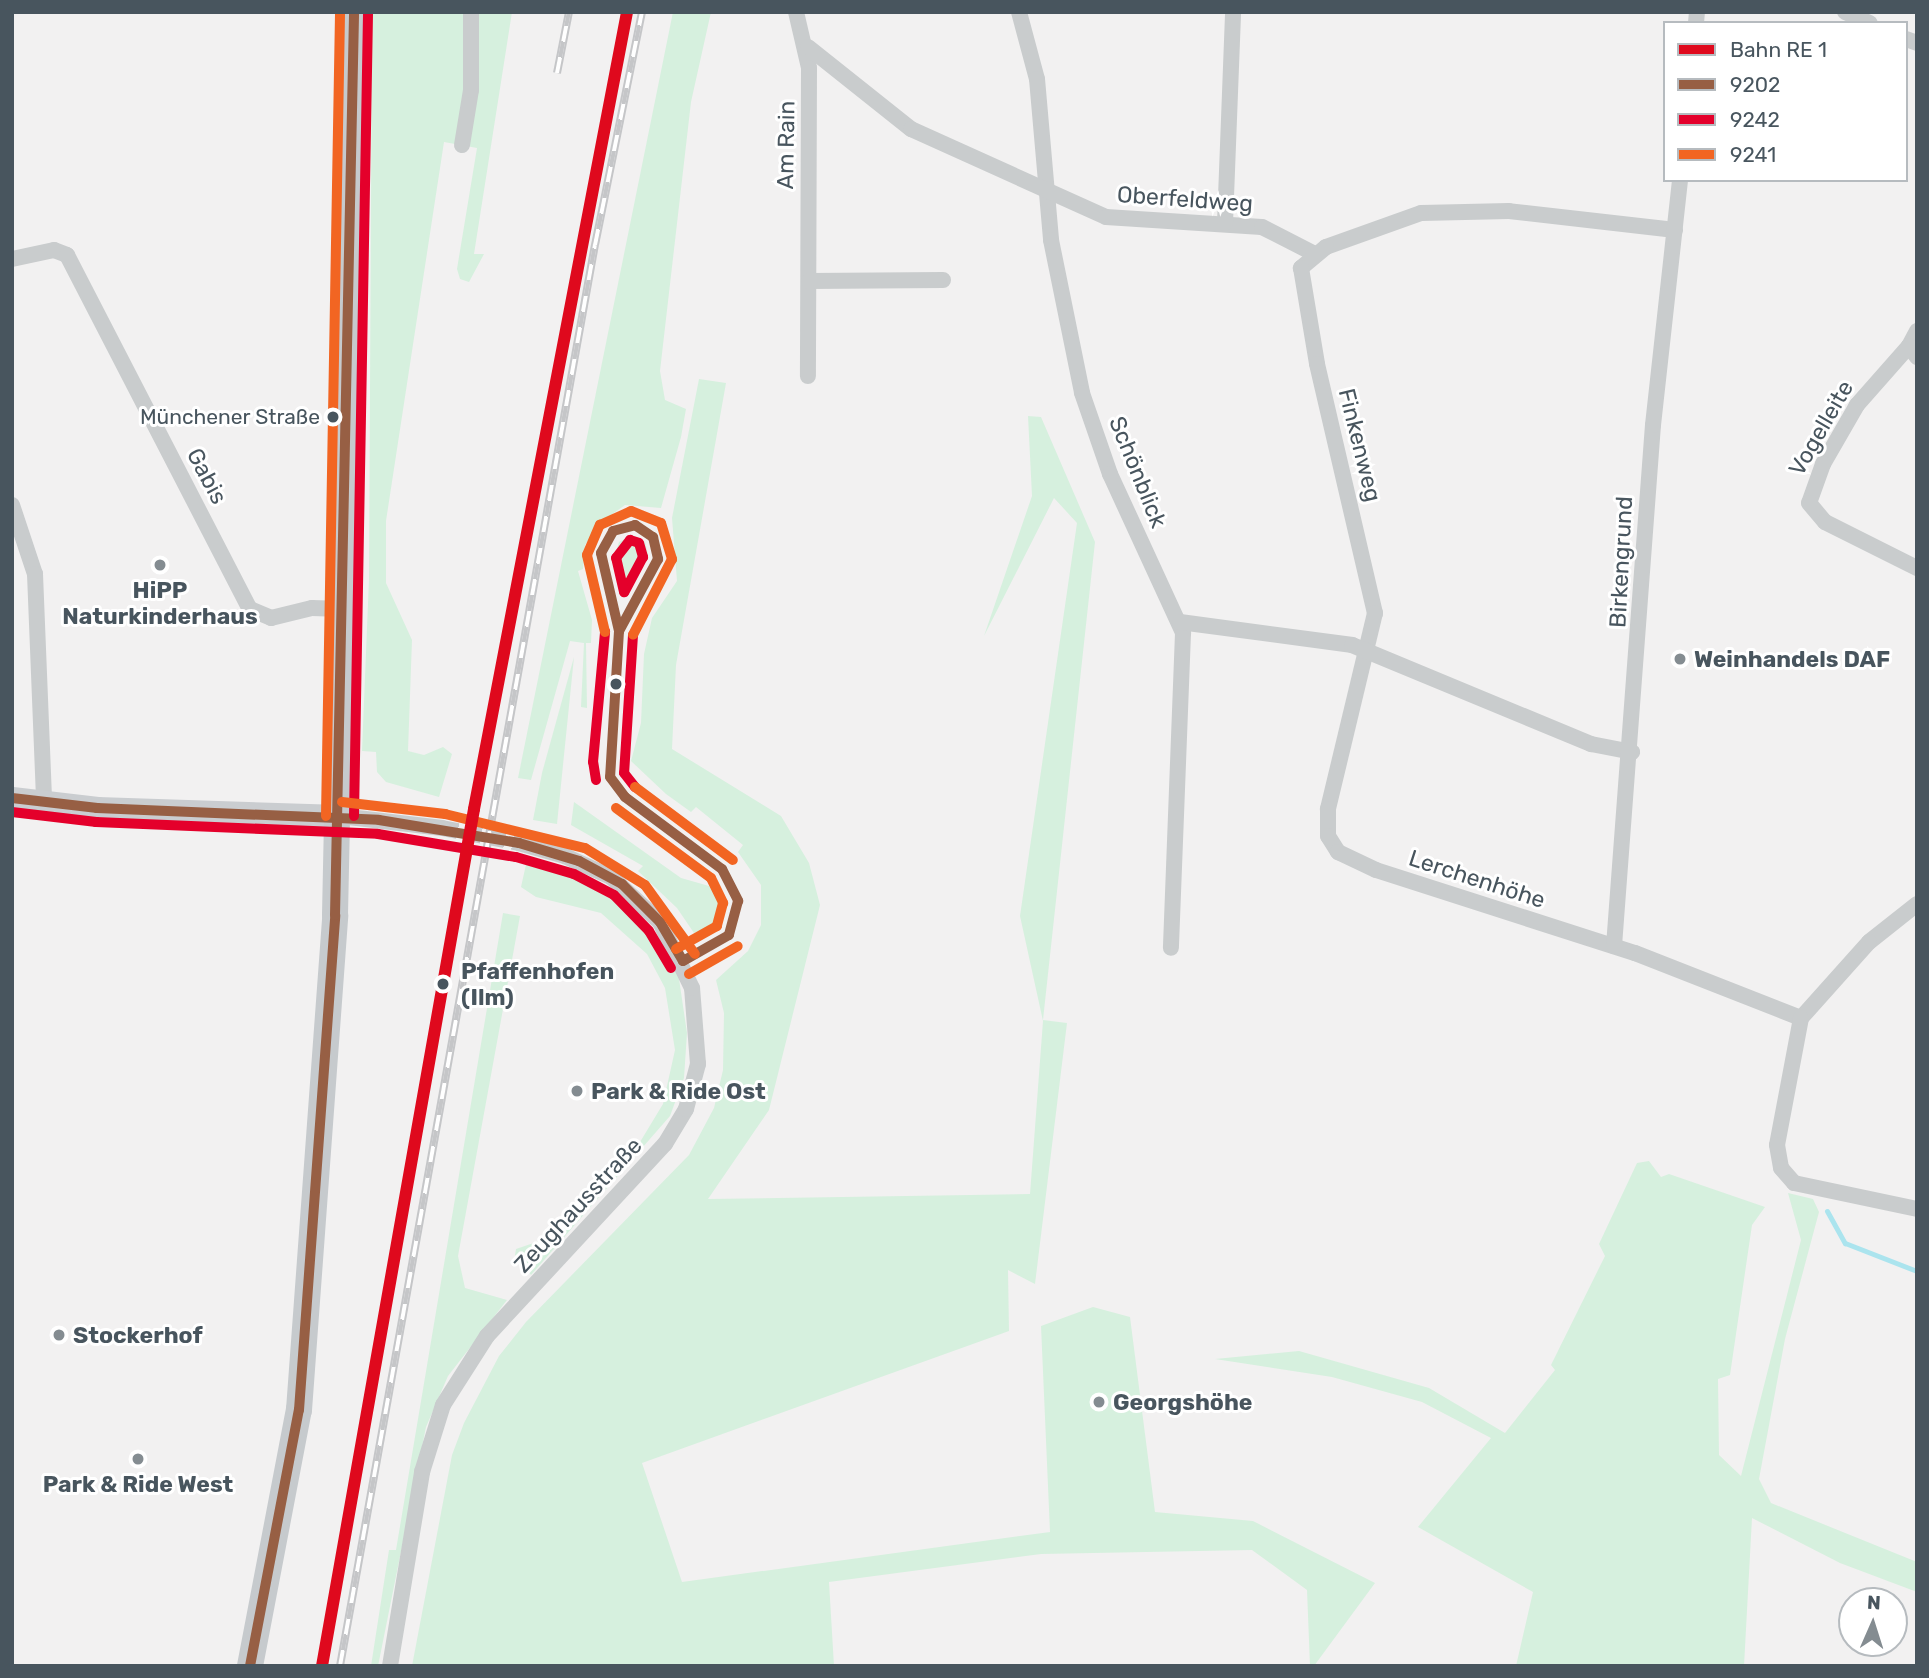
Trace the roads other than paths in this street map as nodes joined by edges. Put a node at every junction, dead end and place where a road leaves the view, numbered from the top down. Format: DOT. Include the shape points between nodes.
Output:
graph roads {
  1 [pos="354,12"];
  2 [pos="471,12"];
  3 [pos="796,12"];
  4 [pos="1019,12"];
  5 [pos="1233,12"];
  6 [pos="1845,12"];
  7 [pos="1865,21"];
  8 [pos="808,47"];
  9 [pos="462,145"];
  10 [pos="1680,182"];
  11 [pos="1046,190"];
  12 [pos="1225,223"];
  13 [pos="1675,230"];
  14 [pos="1315,254"];
  15 [pos="12,259"];
  16 [pos="943,280"];
  17 [pos="809,281"];
  18 [pos="1917,331"];
  19 [pos="1913,352"];
  20 [pos="808,376"];
  21 [pos="12,505"];
  22 [pos="1917,568"];
  23 [pos="343,609"];
  24 [pos="1180,622"];
  25 [pos="1369,651"];
  26 [pos="1632,752"];
  27 [pos="12,798"];
  28 [pos="44,803"];
  29 [pos="340,817"];
  30 [pos="442,828"];
  31 [pos="519,843"];
  32 [pos="1917,904"];
  33 [pos="1614,946"];
  34 [pos="1171,948"];
  35 [pos="1801,1018"];
  36 [pos="1917,1209"];
  37 [pos="250,1666"];
  38 [pos="390,1666"];
  1 -- 23 [label="main road"];
  2 -- 9 [label="street" via="471,90"];
  3 -- 8 [label="street, Am Rain"];
  4 -- 11 [label="street, Schönblick" via="1037,79"];
  5 -- 12 [label="street"];
  6 -- 7 [label="street"];
  8 -- 11 [label="street, Oberfeldweg" via="911,129"];
  8 -- 17 [label="street, Am Rain"];
  10 -- 13 [label="street, Birkengrund"];
  11 -- 12 [label="street, Oberfeldweg" via="1127,222"];
  11 -- 24 [label="street, Schönblick" via="1059,290 1082,393 1110,474"];
  12 -- 14 [label="street, Oberfeldweg" via="1280,233"];
  13 -- 14 [label="street" via="1453,210 1421,213"];
  13 -- 26 [label="street, Birkengrund" via="1651,451"];
  14 -- 25 [label="street, Finkenweg" via="1301,268 1301,279 1373,587"];
  15 -- 23 [label="street, Gabis" via="64,251 250,609 271,618 312,608"];
  16 -- 17 [label="street"];
  17 -- 20 [label="street, Am Rain"];
  18 -- 19 [label="street"];
  19 -- 22 [label="street, Vogelleite" via="1857,405 1823,464 1809,503 1825,522"];
  21 -- 28 [label="street" via="35,574"];
  23 -- 29 [label="main road"];
  24 -- 25 [label="street"];
  24 -- 34 [label="street, Schönblick"];
  25 -- 26 [label="street" via="1591,744"];
  25 -- 33 [label="street, Lerchenhöhe" via="1328,809 1328,836 1338,852 1462,899"];
  26 -- 33 [label="street, Birkengrund"];
  27 -- 28 [label="main road"];
  28 -- 29 [label="main road"];
  29 -- 30 [label="street"];
  29 -- 37 [label="main road" via="302,1386"];
  31 -- 38 [label="street, Zeughausstraße" via="565,856 611,877 660,922 692,988 698,1064 686,1109 665,1144 487,1336 447,1396 422,1472"];
  32 -- 35 [label="street" via="1870,942"];
  33 -- 35 [label="street, Lerchenhöhe"];
  35 -- 36 [label="street" via="1777,1145 1781,1168 1794,1182"];
}
